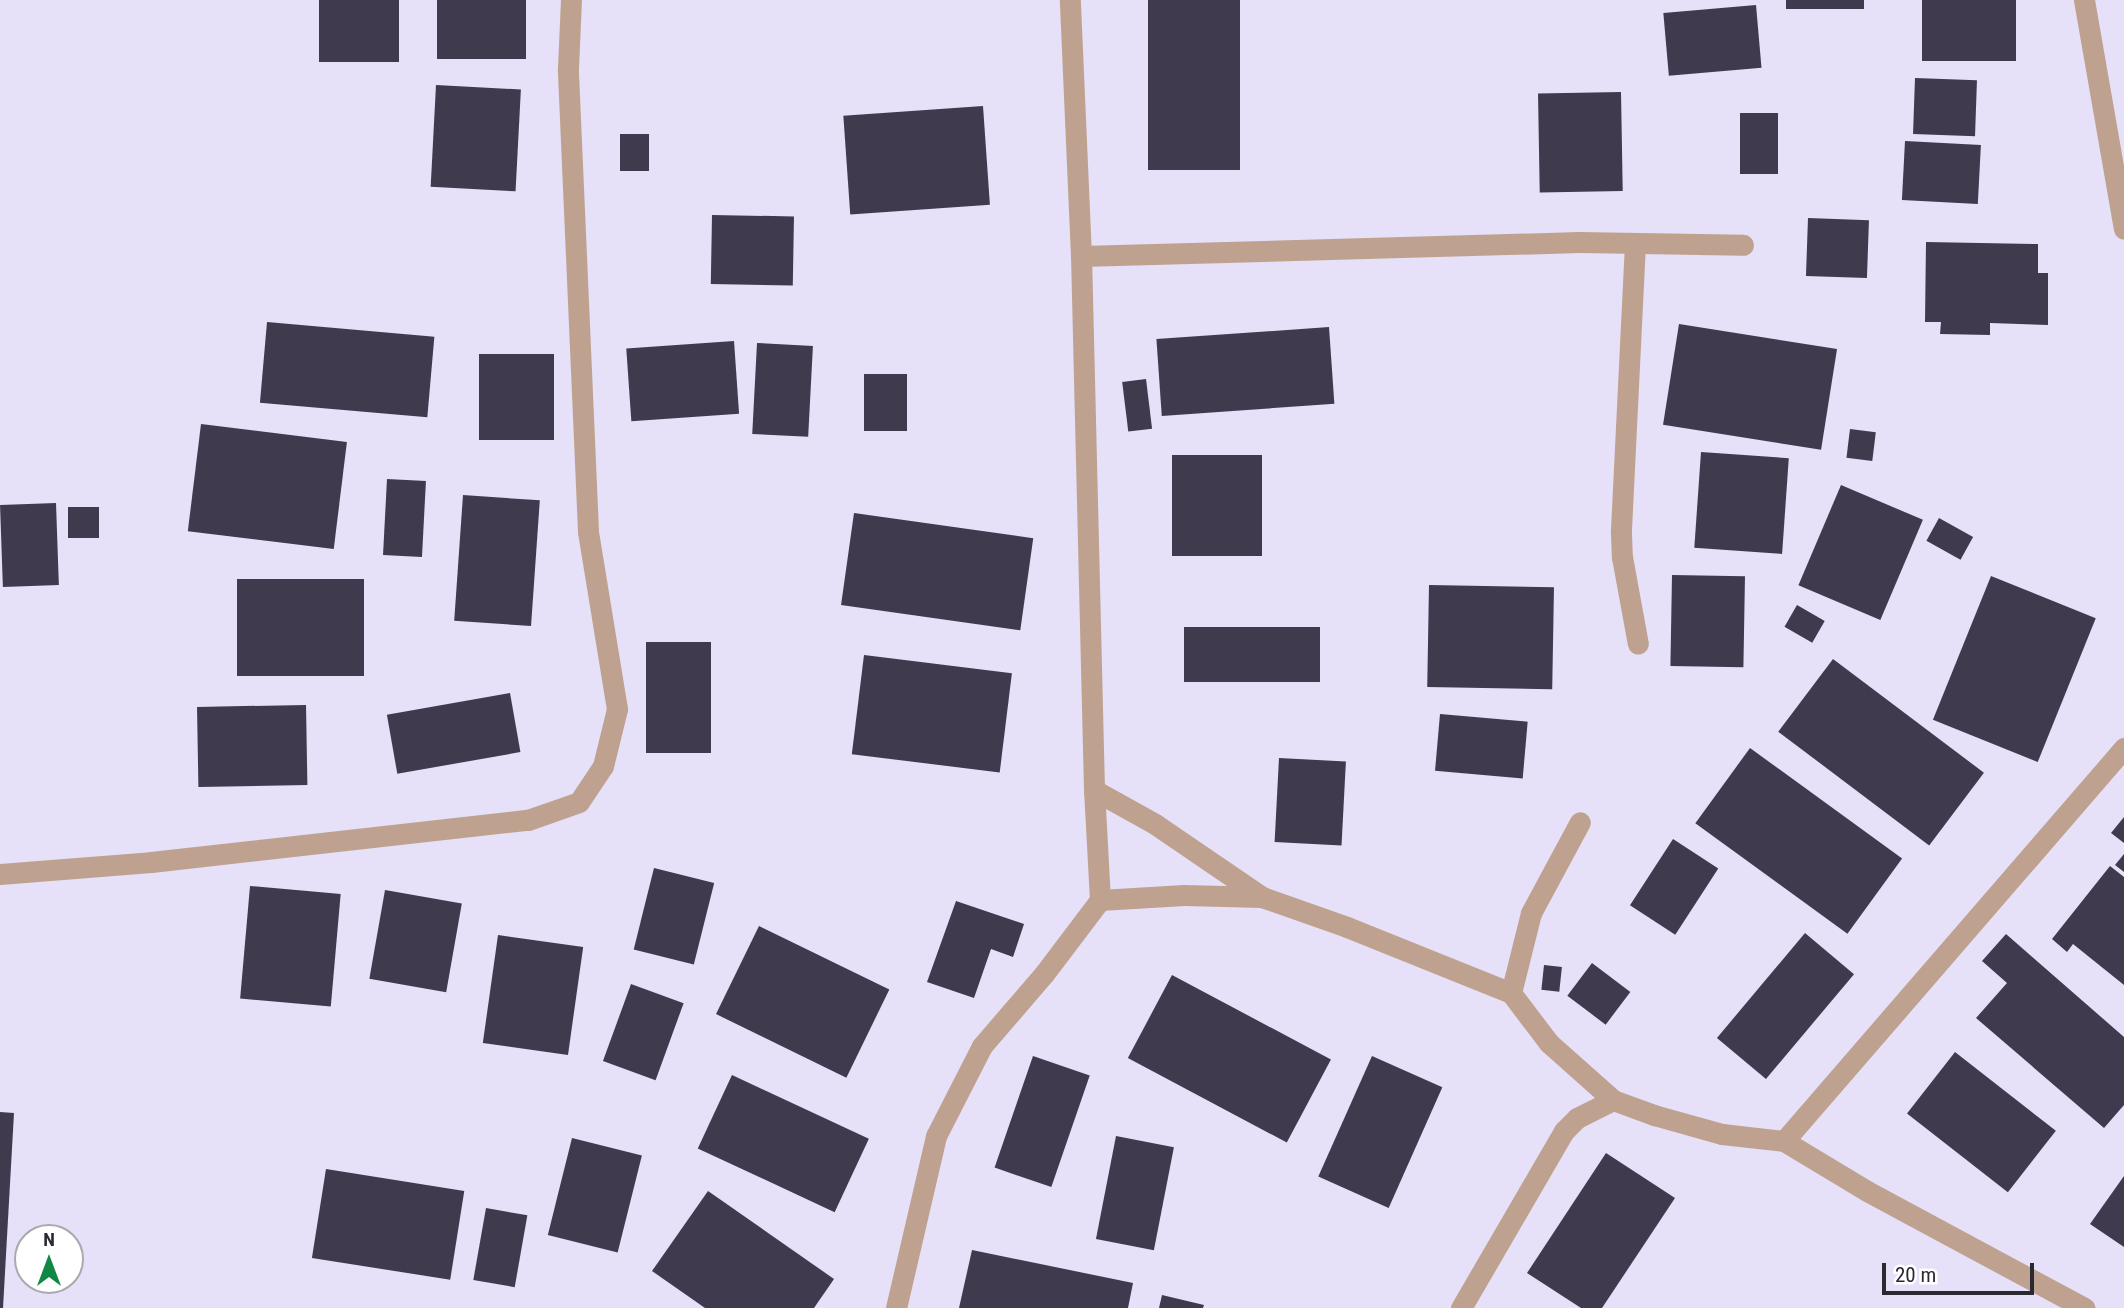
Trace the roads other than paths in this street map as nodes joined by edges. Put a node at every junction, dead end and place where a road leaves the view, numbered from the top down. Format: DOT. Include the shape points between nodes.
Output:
graph roads {
  1 [pos="571,0"];
  2 [pos="1070,0"];
  3 [pos="2084,0"];
  4 [pos="2124,229"];
  5 [pos="1635,243"];
  6 [pos="1743,245"];
  7 [pos="1081,256"];
  8 [pos="1638,644"];
  9 [pos="2124,748"];
  10 [pos="1094,790"];
  11 [pos="1580,822"];
  12 [pos="0,874"];
  13 [pos="1262,897"];
  14 [pos="1100,900"];
  15 [pos="1511,993"];
  16 [pos="1613,1100"];
  17 [pos="1784,1141"];
  18 [pos="896,1308"];
  19 [pos="1461,1308"];
  20 [pos="2084,1308"];
  1 -- 12 [label="street" via="568,68 588,531 617,709 603,766 579,802 528,820"];
  2 -- 7 [label="street"];
  3 -- 4 [label="street"];
  5 -- 6 [label="street"];
  5 -- 7 [label="street"];
  5 -- 8 [label="street" via="1621,533"];
  7 -- 10 [label="street"];
  9 -- 17 [label="street"];
  10 -- 13 [label="street" via="1155,824"];
  10 -- 14 [label="street"];
  11 -- 15 [label="street" via="1531,913"];
  13 -- 14 [label="street"];
  13 -- 15 [label="street" via="1347,926"];
  14 -- 18 [label="street" via="982,1046 936,1136"];
  15 -- 16 [label="street" via="1549,1043"];
  16 -- 17 [label="street" via="1722,1134"];
  16 -- 19 [label="street" via="1577,1118 1564,1131"];
  17 -- 20 [label="street"];
}
